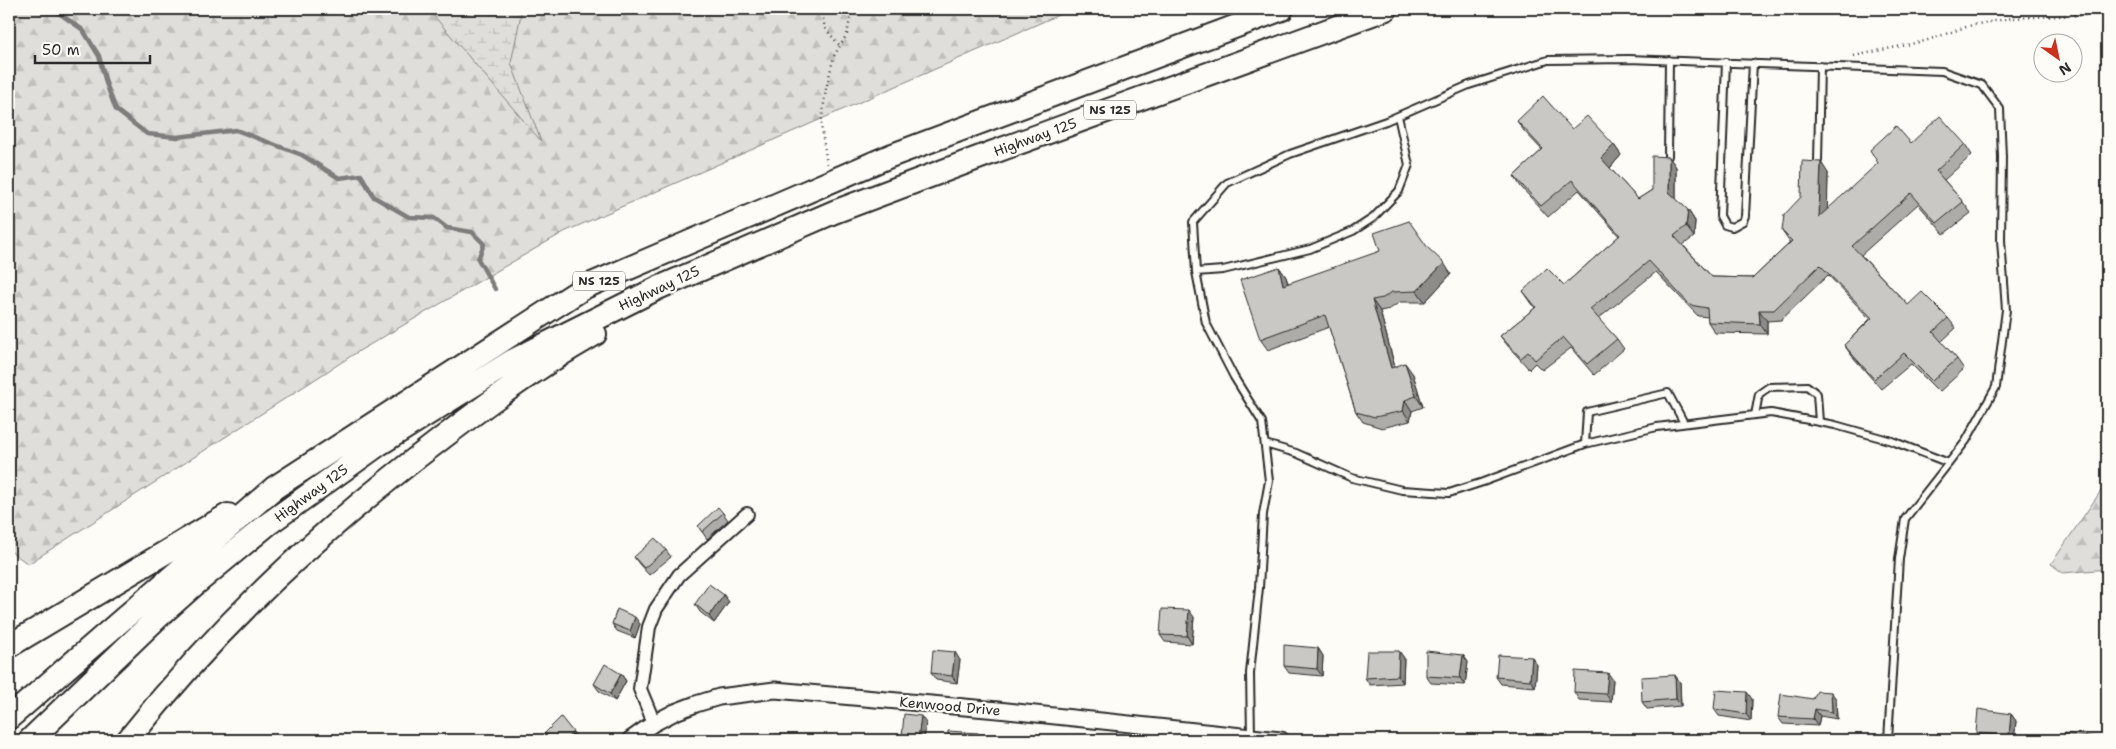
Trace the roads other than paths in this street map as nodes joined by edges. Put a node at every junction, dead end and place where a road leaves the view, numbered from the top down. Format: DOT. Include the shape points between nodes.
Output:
graph roads {
  1 [pos="1282,9"];
  2 [pos="1386,9"];
  3 [pos="1669,60"];
  4 [pos="1726,62"];
  5 [pos="1753,63"];
  6 [pos="1820,66"];
  7 [pos="1398,116"];
  8 [pos="1668,156"];
  9 [pos="1818,161"];
  10 [pos="768,239"];
  11 [pos="1196,272"];
  12 [pos="1755,415"];
  13 [pos="1818,422"];
  14 [pos="1684,423"];
  15 [pos="1265,444"];
  16 [pos="1585,444"];
  17 [pos="1949,463"];
  18 [pos="274,488"];
  19 [pos="747,514"];
  20 [pos="9,646"];
  21 [pos="9,718"];
  22 [pos="654,723"];
  23 [pos="1251,737"];
  24 [pos="30,740"];
  25 [pos="128,740"];
  26 [pos="630,740"];
  27 [pos="1281,740"];
  28 [pos="1888,740"];
  1 -- 18 [label="highway, Highway 125 / NS 125" via="830,180 585,287"];
  2 -- 10 [label="highway, Highway 125 / NS 125" via="991,153"];
  3 -- 4 [label="lane"];
  3 -- 7 [label="lane" via="1548,60 1469,86"];
  3 -- 8 [label="lane"];
  4 -- 5 [label="lane"];
  4 -- 5 [label="lane" via="1720,216 1725,225 1732,227 1744,221 1745,216"];
  5 -- 6 [label="lane"];
  6 -- 9 [label="lane"];
  6 -- 17 [label="lane" via="1942,71 1982,85 2000,109 2001,240 2006,310 1996,387"];
  7 -- 11 [label="lane" via="1290,154 1227,183 1193,222"];
  7 -- 11 [label="lane" via="1408,165 1399,191 1373,218 1353,231 1310,249 1223,270"];
  10 -- 24 [label="highway, Highway 125 / NS 125" via="608,312 512,361 378,446 268,524 193,586"];
  10 -- 25 [label="highway" via="576,345 426,450 272,580 186,671"];
  11 -- 15 [label="lane" via="1206,323 1262,422"];
  12 -- 13 [label="lane" via="1771,413"];
  12 -- 13 [label="lane" via="1759,394 1769,387 1807,386 1817,394"];
  12 -- 14 [label="lane"];
  13 -- 17 [label="lane" via="1892,440"];
  14 -- 16 [label="lane"];
  14 -- 16 [label="lane" via="1668,393 1587,412"];
  15 -- 16 [label="lane" via="1296,453 1352,478 1402,490 1449,493"];
  15 -- 23 [label="lane" via="1269,481 1263,514 1250,673"];
  17 -- 28 [label="lane" via="1906,519 1899,559"];
  18 -- 20 [label="highway"];
  18 -- 21 [label="highway, Highway 125 / NS 125"];
  19 -- 22 [label="street" via="679,575 656,608 640,689"];
  22 -- 23 [label="street, Kenwood Drive" via="674,712 719,697 775,690"];
  22 -- 26 [label="street, Kenwood Drive"];
  23 -- 27 [label="street, Kenwood Drive"];
}
